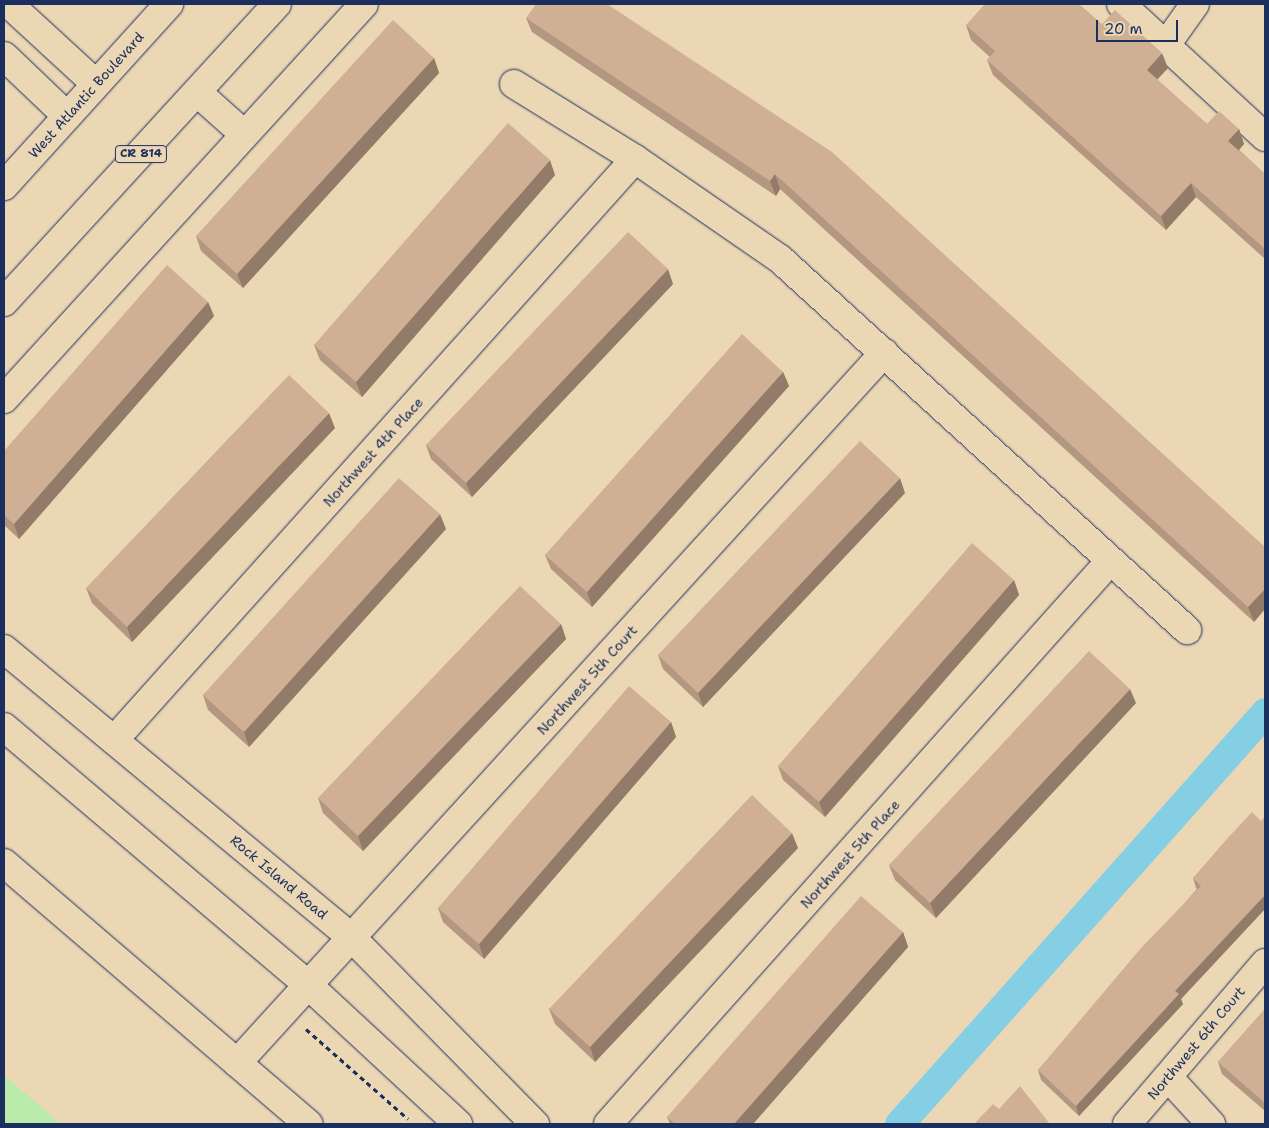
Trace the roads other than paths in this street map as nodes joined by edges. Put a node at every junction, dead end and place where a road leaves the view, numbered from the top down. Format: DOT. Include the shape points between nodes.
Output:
graph roads {
  1 [pos="9,4"];
  2 [pos="169,4"];
  3 [pos="277,4"];
  4 [pos="364,4"];
  5 [pos="1121,4"];
  6 [pos="1188,12"];
  7 [pos="1166,45"];
  8 [pos="4,56"];
  9 [pos="96,84"];
  10 [pos="514,84"];
  11 [pos="198,93"];
  12 [pos="66,115"];
  13 [pos="244,134"];
  14 [pos="1265,137"];
  15 [pos="634,161"];
  16 [pos="4,186"];
  17 [pos="4,302"];
  18 [pos="884,353"];
  19 [pos="4,399"];
  20 [pos="1110,560"];
  21 [pos="1187,630"];
  22 [pos="4,650"];
  23 [pos="4,727"];
  24 [pos="114,740"];
  25 [pos="4,863"];
  26 [pos="353,939"];
  27 [pos="1265,963"];
  28 [pos="307,984"];
  29 [pos="237,1063"];
  30 [pos="1168,1077"];
  31 [pos="309,1124"];
  32 [pos="458,1124"];
  33 [pos="535,1124"];
  34 [pos="608,1124"];
  35 [pos="1127,1124"];
  36 [pos="1211,1124"];
  1 -- 9 [label="street"];
  2 -- 9 [label="street, West Atlantic Boulevard"];
  3 -- 11 [label="street, CR 814"];
  4 -- 13 [label="street"];
  5 -- 7 [label="street"];
  6 -- 7 [label="street"];
  7 -- 14 [label="street"];
  8 -- 12 [label="street"];
  9 -- 12 [label="street, West Atlantic Boulevard"];
  10 -- 15 [label="street"];
  11 -- 13 [label="street"];
  11 -- 17 [label="street, CR 814"];
  12 -- 16 [label="street, West Atlantic Boulevard"];
  13 -- 19 [label="street"];
  15 -- 18 [label="street" via="780,259"];
  15 -- 24 [label="street, Northwest 4th Place"];
  18 -- 20 [label="street"];
  18 -- 26 [label="street, Northwest 5th Court"];
  20 -- 21 [label="street"];
  20 -- 34 [label="street, Northwest 5th Place" via="1092,585"];
  22 -- 24 [label="street, Rock Island Road"];
  23 -- 28 [label="street"];
  24 -- 26 [label="street, Rock Island Road"];
  25 -- 29 [label="street"];
  26 -- 28 [label="street, Northwest 5th Court"];
  26 -- 33 [label="street, Rock Island Road"];
  27 -- 30 [label="street, Northwest 6th Court"];
  28 -- 29 [label="street, Northwest 5th Court"];
  28 -- 32 [label="street"];
  29 -- 31 [label="street"];
  30 -- 35 [label="street, Northwest 6th Court"];
  30 -- 36 [label="street"];
}
